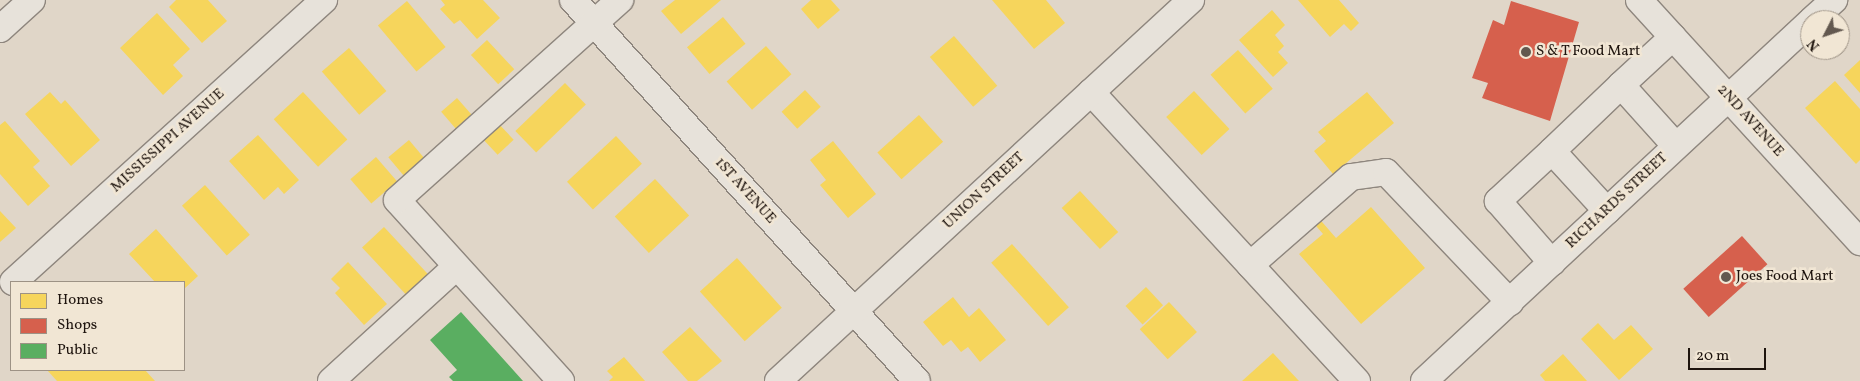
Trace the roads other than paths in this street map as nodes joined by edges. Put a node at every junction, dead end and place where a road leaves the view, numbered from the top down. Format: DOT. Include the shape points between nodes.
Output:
graph roads {
  1 [pos="32,0"];
  2 [pos="324,0"];
  3 [pos="573,0"];
  4 [pos="620,0"];
  5 [pos="1190,0"];
  6 [pos="1639,0"];
  7 [pos="1834,0"];
  8 [pos="1823,10"];
  9 [pos="594,23"];
  10 [pos="0,29"];
  11 [pos="1800,31"];
  12 [pos="1673,37"];
  13 [pos="1621,85"];
  14 [pos="1091,92"];
  15 [pos="1728,96"];
  16 [pos="1676,146"];
  17 [pos="1552,151"];
  18 [pos="1608,211"];
  19 [pos="1858,237"];
  20 [pos="1552,262"];
  21 [pos="1250,265"];
  22 [pos="456,266"];
  23 [pos="14,281"];
  24 [pos="10,285"];
  25 [pos="0,294"];
  26 [pos="1510,302"];
  27 [pos="853,312"];
  28 [pos="1438,377"];
  29 [pos="331,381"];
  30 [pos="560,381"];
  31 [pos="778,381"];
  32 [pos="917,381"];
  33 [pos="1357,381"];
  1 -- 10 [label="street"];
  2 -- 23 [label="street, MISSISSIPPI AVENUE"];
  3 -- 9 [label="street, 1ST AVENUE"];
  4 -- 9 [label="street"];
  5 -- 14 [label="street, UNION STREET"];
  6 -- 12 [label="street, 2ND AVENUE"];
  7 -- 8 [label="street, RICHARDS STREET"];
  9 -- 22 [label="street" via="397,200"];
  9 -- 27 [label="street, 1ST AVENUE"];
  11 -- 15 [label="street, RICHARDS STREET"];
  12 -- 13 [label="street"];
  12 -- 15 [label="street, 2ND AVENUE"];
  13 -- 16 [label="street"];
  13 -- 17 [label="street"];
  14 -- 21 [label="street"];
  14 -- 27 [label="street, UNION STREET"];
  15 -- 16 [label="street, RICHARDS STREET"];
  15 -- 19 [label="street, 2ND AVENUE"];
  16 -- 18 [label="street, RICHARDS STREET"];
  17 -- 18 [label="street"];
  17 -- 20 [label="street" via="1498,201"];
  18 -- 20 [label="street, RICHARDS STREET"];
  20 -- 26 [label="street, RICHARDS STREET"];
  21 -- 26 [label="street" via="1351,177 1386,172"];
  21 -- 33 [label="street"];
  22 -- 29 [label="street"];
  22 -- 30 [label="street"];
  24 -- 25 [label="street, MISSISSIPPI AVENUE"];
  26 -- 28 [label="street, RICHARDS STREET"];
  27 -- 31 [label="street, UNION STREET"];
  27 -- 32 [label="street, 1ST AVENUE"];
}
